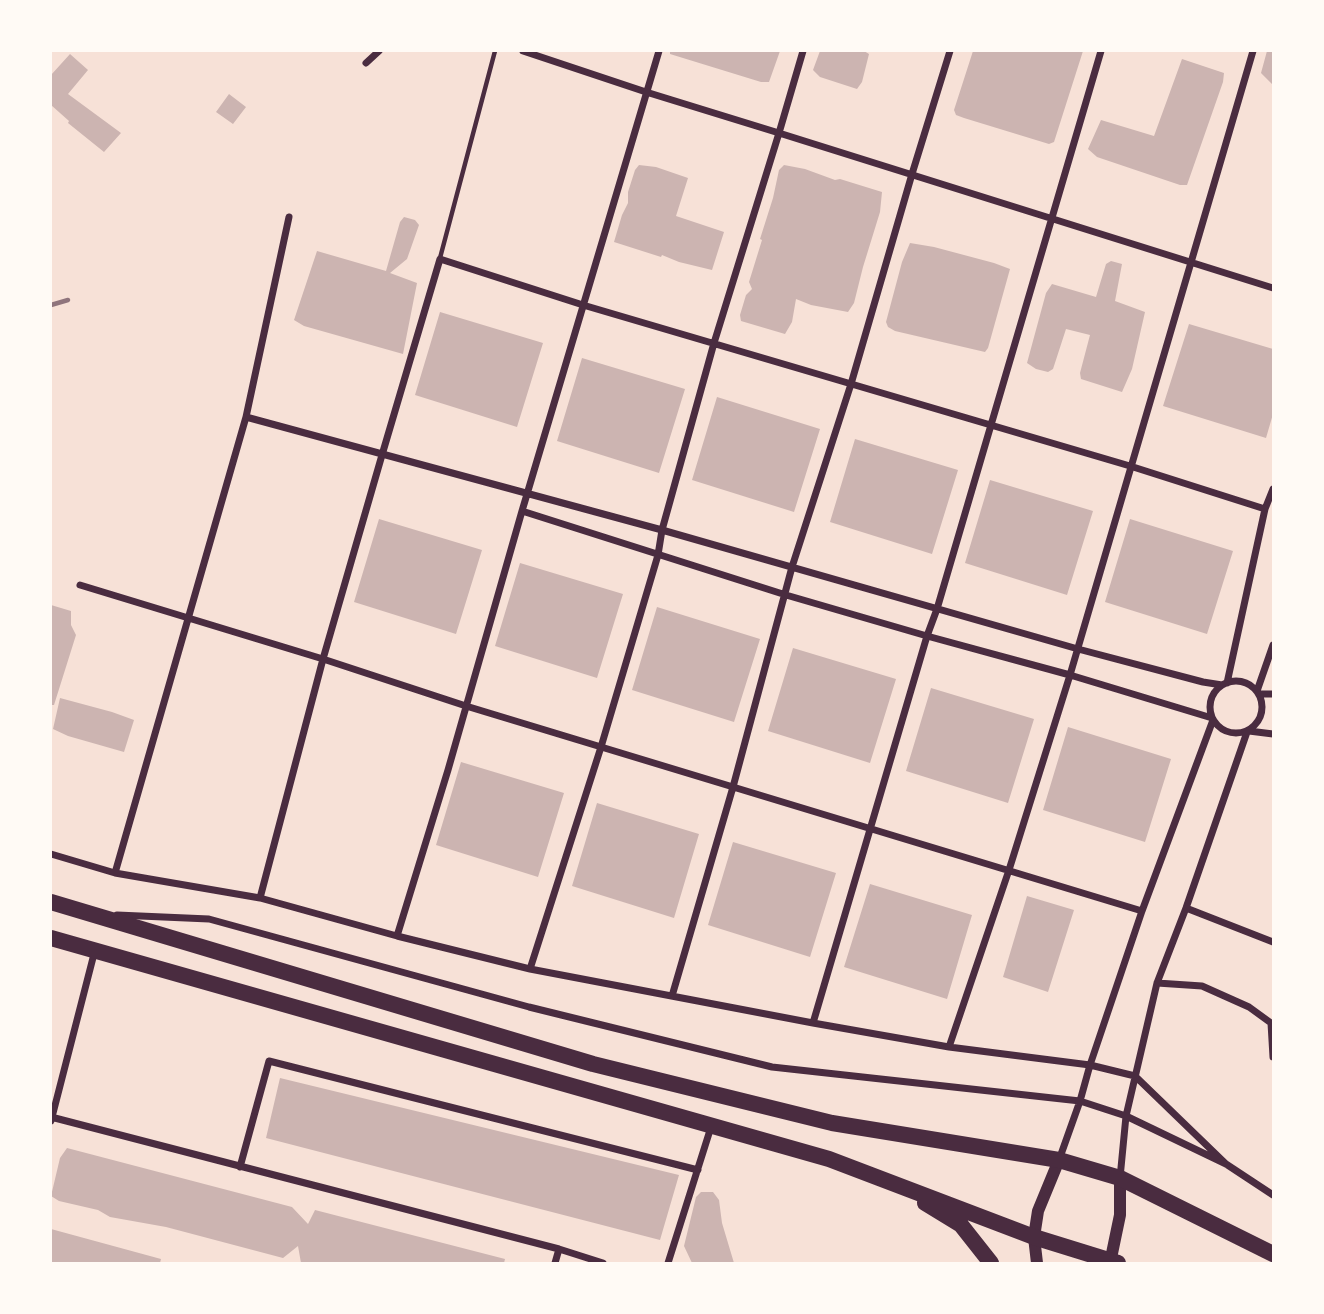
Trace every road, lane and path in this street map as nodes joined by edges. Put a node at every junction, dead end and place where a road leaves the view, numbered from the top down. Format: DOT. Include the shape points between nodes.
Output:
graph roads {
  1 [pos="379,51"];
  2 [pos="495,51"];
  3 [pos="523,51"];
  4 [pos="659,51"];
  5 [pos="803,51"];
  6 [pos="950,51"];
  7 [pos="1101,51"];
  8 [pos="1253,51"];
  9 [pos="366,63"];
  10 [pos="646,92"];
  11 [pos="779,132"];
  12 [pos="912,174"];
  13 [pos="289,218"];
  14 [pos="1052,218"];
  15 [pos="440,259"];
  16 [pos="1191,261"];
  17 [pos="1273,288"];
  18 [pos="583,305"];
  19 [pos="713,344"];
  20 [pos="851,384"];
  21 [pos="246,417"];
  22 [pos="991,425"];
  23 [pos="382,455"];
  24 [pos="1130,466"];
  25 [pos="1273,489"];
  26 [pos="527,494"];
  27 [pos="1265,509"];
  28 [pos="522,511"];
  29 [pos="662,530"];
  30 [pos="658,555"];
  31 [pos="792,567"];
  32 [pos="80,585"];
  33 [pos="786,595"];
  34 [pos="937,609"];
  35 [pos="187,618"];
  36 [pos="927,636"];
  37 [pos="1273,645"];
  38 [pos="1078,649"];
  39 [pos="323,659"];
  40 [pos="1070,675"];
  41 [pos="1225,684"];
  42 [pos="1258,692"];
  43 [pos="1273,694"];
  44 [pos="466,706"];
  45 [pos="1213,719"];
  46 [pos="1248,731"];
  47 [pos="1273,734"];
  48 [pos="601,747"];
  49 [pos="733,787"];
  50 [pos="871,828"];
  51 [pos="51,854"];
  52 [pos="1009,870"];
  53 [pos="115,873"];
  54 [pos="260,898"];
  55 [pos="51,902"];
  56 [pos="1186,908"];
  57 [pos="1142,911"];
  58 [pos="91,914"];
  59 [pos="397,936"];
  60 [pos="51,938"];
  61 [pos="1273,942"];
  62 [pos="95,950"];
  63 [pos="530,968"];
  64 [pos="1157,983"];
  65 [pos="672,996"];
  66 [pos="813,1023"];
  67 [pos="949,1047"];
  68 [pos="1273,1057"];
  69 [pos="1090,1065"];
  70 [pos="1135,1076"];
  71 [pos="1080,1101"];
  72 [pos="1126,1116"];
  73 [pos="51,1119"];
  74 [pos="711,1125"];
  75 [pos="1059,1160"];
  76 [pos="1226,1164"];
  77 [pos="240,1167"];
  78 [pos="698,1170"];
  79 [pos="1120,1178"];
  80 [pos="894,1183"];
  81 [pos="1273,1195"];
  82 [pos="1034,1237"];
  83 [pos="559,1249"];
  84 [pos="1273,1254"];
  85 [pos="1113,1262"];
  86 [pos="555,1263"];
  87 [pos="603,1263"];
  88 [pos="668,1263"];
  89 [pos="991,1263"];
  90 [pos="1037,1263"];
  1 -- 9 [label="street"];
  2 -- 15 [label="lane"];
  3 -- 10 [label="street"];
  4 -- 10 [label="street"];
  5 -- 11 [label="street"];
  6 -- 12 [label="street"];
  7 -- 14 [label="street"];
  8 -- 16 [label="street"];
  10 -- 11 [label="street"];
  10 -- 18 [label="street"];
  11 -- 12 [label="street"];
  11 -- 19 [label="street"];
  12 -- 14 [label="street"];
  12 -- 20 [label="street"];
  13 -- 21 [label="street"];
  14 -- 16 [label="street"];
  14 -- 22 [label="street"];
  15 -- 18 [label="street"];
  15 -- 23 [label="street"];
  16 -- 17 [label="street"];
  16 -- 24 [label="street"];
  18 -- 19 [label="street"];
  18 -- 26 [label="street"];
  19 -- 20 [label="street"];
  19 -- 29 [label="street"];
  20 -- 22 [label="street"];
  20 -- 31 [label="street"];
  21 -- 23 [label="street"];
  21 -- 35 [label="street"];
  22 -- 24 [label="street"];
  22 -- 34 [label="street"];
  23 -- 26 [label="street"];
  23 -- 39 [label="street"];
  24 -- 27 [label="street"];
  24 -- 38 [label="street"];
  25 -- 27 [label="street"];
  26 -- 28 [label="street"];
  26 -- 29 [label="street"];
  27 -- 41 [label="street"];
  28 -- 30 [label="street"];
  28 -- 44 [label="street"];
  29 -- 30 [label="street"];
  29 -- 31 [label="street"];
  30 -- 33 [label="street"];
  30 -- 48 [label="street"];
  31 -- 33 [label="street"];
  31 -- 34 [label="street"];
  32 -- 35 [label="street"];
  33 -- 36 [label="street"];
  33 -- 49 [label="street"];
  34 -- 36 [label="street"];
  34 -- 38 [label="street"];
  35 -- 39 [label="street"];
  35 -- 53 [label="street"];
  36 -- 40 [label="street"];
  36 -- 50 [label="street"];
  37 -- 42 [label="street"];
  38 -- 40 [label="street"];
  38 -- 41 [label="street"];
  39 -- 44 [label="street"];
  39 -- 54 [label="street"];
  40 -- 45 [label="street"];
  40 -- 52 [label="street"];
  41 -- 42 [label="street" via="1241,681"];
  41 -- 45 [label="street" via="1211,699"];
  42 -- 43 [label="street"];
  42 -- 46 [label="street" via="1262,713"];
  44 -- 48 [label="street"];
  44 -- 59 [label="street"];
  45 -- 46 [label="street" via="1225,731"];
  45 -- 57 [label="street"];
  46 -- 47 [label="street"];
  46 -- 56 [label="street"];
  48 -- 49 [label="street"];
  48 -- 63 [label="street"];
  49 -- 50 [label="street"];
  49 -- 65 [label="street"];
  50 -- 52 [label="street"];
  50 -- 66 [label="street"];
  51 -- 53 [label="street"];
  52 -- 57 [label="street"];
  52 -- 67 [label="street"];
  53 -- 54 [label="street"];
  54 -- 59 [label="street"];
  55 -- 58 [label="highway"];
  56 -- 61 [label="street"];
  56 -- 64 [label="street"];
  57 -- 69 [label="street"];
  58 -- 71 [label="street" via="209,919 529,1007 772,1067"];
  58 -- 75 [label="highway" via="593,1065 832,1123"];
  59 -- 63 [label="street"];
  60 -- 62 [label="highway"];
  62 -- 73 [label="street"];
  62 -- 74 [label="highway"];
  63 -- 65 [label="street"];
  64 -- 68 [label="street" via="1202,986 1249,1007 1270,1023"];
  64 -- 70 [label="street"];
  65 -- 66 [label="street"];
  66 -- 67 [label="street"];
  67 -- 69 [label="street"];
  69 -- 70 [label="street"];
  69 -- 71 [label="street"];
  70 -- 72 [label="street"];
  70 -- 76 [label="street"];
  71 -- 72 [label="street"];
  71 -- 75 [label="street"];
  72 -- 76 [label="street"];
  72 -- 79 [label="street"];
  73 -- 77 [label="street"];
  74 -- 78 [label="street"];
  74 -- 80 [label="highway" via="830,1159"];
  75 -- 79 [label="highway"];
  75 -- 82 [label="street" via="1038,1211"];
  76 -- 81 [label="street"];
  77 -- 78 [label="street" via="268,1061"];
  77 -- 83 [label="street"];
  78 -- 88 [label="street"];
  79 -- 84 [label="highway"];
  79 -- 85 [label="street"];
  80 -- 82 [label="highway"];
  80 -- 89 [label="highway" via="961,1225"];
  82 -- 85 [label="highway"];
  82 -- 90 [label="street"];
  83 -- 86 [label="street"];
  83 -- 87 [label="street"];
}
